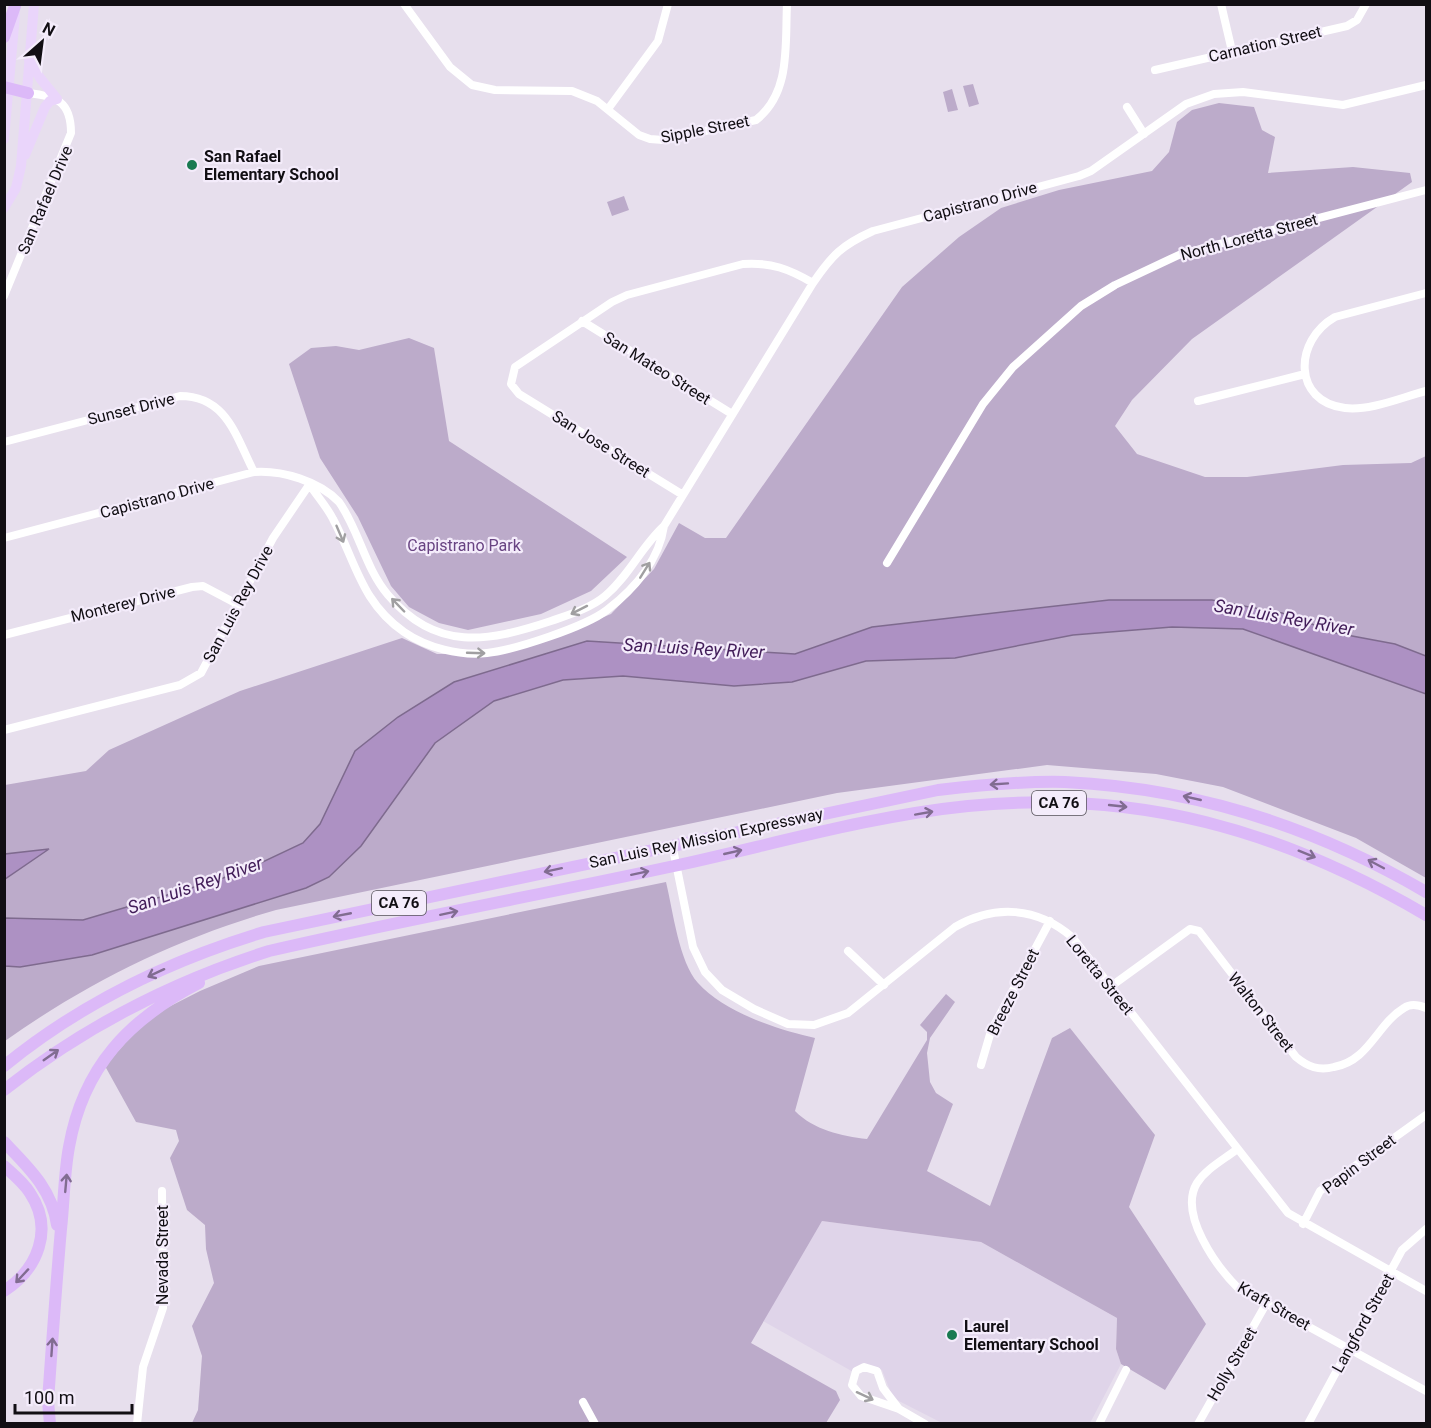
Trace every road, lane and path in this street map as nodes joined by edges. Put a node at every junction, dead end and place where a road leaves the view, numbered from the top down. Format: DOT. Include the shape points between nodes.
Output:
graph roads {
  1 [pos="34,4"];
  2 [pos="404,4"];
  3 [pos="668,4"];
  4 [pos="787,4"];
  5 [pos="1221,4"];
  6 [pos="1366,4"];
  7 [pos="15,5"];
  8 [pos="4,37"];
  9 [pos="1232,51"];
  10 [pos="29,60"];
  11 [pos="1155,70"];
  12 [pos="1426,85"];
  13 [pos="7,87"];
  14 [pos="28,93"];
  15 [pos="57,99"];
  16 [pos="1127,107"];
  17 [pos="609,109"];
  18 [pos="1144,134"];
  19 [pos="4,140"];
  20 [pos="21,166"];
  21 [pos="1426,190"];
  22 [pos="4,208"];
  23 [pos="813,283"];
  24 [pos="1426,293"];
  25 [pos="4,296"];
  26 [pos="582,321"];
  27 [pos="1305,374"];
  28 [pos="1426,391"];
  29 [pos="1198,401"];
  30 [pos="732,414"];
  31 [pos="4,442"];
  32 [pos="254,472"];
  33 [pos="309,485"];
  34 [pos="683,495"];
  35 [pos="664,526"];
  36 [pos="4,538"];
  37 [pos="887,563"];
  38 [pos="239,604"];
  39 [pos="4,635"];
  40 [pos="4,730"];
  41 [pos="672,844"];
  42 [pos="676,865"];
  43 [pos="1426,892"];
  44 [pos="1426,915"];
  45 [pos="1050,921"];
  46 [pos="268,951"];
  47 [pos="848,951"];
  48 [pos="884,985"];
  49 [pos="1110,987"];
  50 [pos="1426,1008"];
  51 [pos="981,1065"];
  52 [pos="4,1066"];
  53 [pos="4,1090"];
  54 [pos="1426,1115"];
  55 [pos="4,1142"];
  56 [pos="1236,1150"];
  57 [pos="4,1166"];
  58 [pos="162,1191"];
  59 [pos="1303,1224"];
  60 [pos="1426,1229"];
  61 [pos="1391,1272"];
  62 [pos="56,1283"];
  63 [pos="4,1291"];
  64 [pos="1426,1291"];
  65 [pos="1266,1304"];
  66 [pos="1349,1348"];
  67 [pos="1126,1370"];
  68 [pos="1426,1391"];
  69 [pos="583,1402"];
  70 [pos="899,1409"];
  71 [pos="50,1424"];
  72 [pos="137,1424"];
  73 [pos="595,1424"];
  74 [pos="925,1424"];
  75 [pos="1099,1424"];
  76 [pos="1198,1424"];
  77 [pos="1308,1424"];
  1 -- 10 [label="main road"];
  2 -- 17 [label="street, Sipple Street" via="464,81 495,90 572,91"];
  3 -- 17 [label="street" via="658,40"];
  4 -- 17 [label="street, Sipple Street" via="782,80 774,102 756,120 663,140 639,135"];
  5 -- 9 [label="street"];
  6 -- 9 [label="street, Carnation Street" via="1357,20 1347,26"];
  7 -- 8 [label="highway"];
  7 -- 13 [label="main road"];
  9 -- 11 [label="street, Carnation Street"];
  10 -- 14 [label="main road"];
  10 -- 15 [label="main road"];
  12 -- 18 [label="street, Capistrano Drive" via="1342,105 1243,92 1214,94 1186,104"];
  13 -- 14 [label="highway"];
  13 -- 19 [label="main road"];
  14 -- 15 [label="street"];
  14 -- 20 [label="main road"];
  15 -- 20 [label="main road" via="45,106"];
  15 -- 25 [label="street, San Rafael Drive" via="67,109 71,122 69,142"];
  16 -- 18 [label="street"];
  18 -- 23 [label="street, Capistrano Drive" via="1079,176 873,231 846,243 832,255"];
  20 -- 22 [label="main road" via="16,188"];
  21 -- 37 [label="street, North Loretta Street" via="1181,254 1115,285 1082,306 1013,367 983,404"];
  23 -- 26 [label="street" via="776,265 743,264 627,295"];
  23 -- 30 [label="street, Capistrano Drive"];
  24 -- 27 [label="street" via="1323,324 1308,343"];
  26 -- 30 [label="street, San Mateo Street"];
  26 -- 34 [label="street, San Jose Street" via="515,368 511,384 519,394"];
  27 -- 28 [label="street" via="1323,400 1348,408"];
  27 -- 29 [label="street"];
  30 -- 34 [label="street, Capistrano Drive"];
  31 -- 32 [label="street, Sunset Drive" via="180,396 199,397 224,414"];
  32 -- 33 [label="street, Capistrano Drive" via="280,473"];
  32 -- 36 [label="street, Capistrano Drive"];
  35 -- 33 [label="street, Capistrano Drive, one-way" via="650,539 632,568 603,597 567,616 527,629 490,638 460,637 441,633 404,612 376,578 339,502 328,492"];
  33 -- 35 [label="street, Capistrano Drive, one-way" via="333,517 372,602 407,634 453,652 486,653 525,644 605,612 637,583 662,543"];
  33 -- 38 [label="street, San Luis Rey Drive" via="273,538"];
  34 -- 35 [label="street, Capistrano Drive"];
  38 -- 39 [label="street, Monterey Drive" via="203,586 192,587"];
  38 -- 40 [label="street, San Luis Rey Drive" via="207,664 192,680"];
  41 -- 42 [label="street, Loretta Street"];
  43 -- 41 [label="highway, San Luis Rey Mission Expressway / CA 76, one-way" via="1358,855 1272,820 1175,794 1087,784 1031,782 938,790"];
  41 -- 52 [label="highway, San Luis Rey Mission Expressway / CA 76, one-way" via="253,935 133,983 59,1026"];
  42 -- 44 [label="highway, San Luis Rey Mission Expressway / CA 76, one-way" via="964,806 1029,802 1114,805 1255,835 1329,863"];
  46 -- 42 [label="highway, San Luis Rey Mission Expressway / CA 76, one-way"];
  42 -- 48 [label="street, Loretta Street" via="698,960 722,990 754,1009 788,1024 814,1025 848,1013"];
  45 -- 48 [label="street, Loretta Street" via="1016,911 985,913 968,919"];
  45 -- 49 [label="street, Loretta Street" via="1072,937"];
  45 -- 51 [label="street, Breeze Street" via="992,1031"];
  53 -- 46 [label="highway, CA 76, one-way" via="77,1037 141,1001 201,974"];
  62 -- 46 [label="highway, one-way" via="69,1148 82,1102 100,1066 119,1040 158,1005"];
  47 -- 48 [label="street"];
  49 -- 50 [label="street, Walton Street" via="1190,929 1199,931 1296,1057 1315,1068 1355,1060 1403,1008"];
  49 -- 56 [label="street, Loretta Street"];
  54 -- 59 [label="street, Papin Street" via="1320,1191"];
  55 -- 62 [label="highway" via="46,1190 55,1210"];
  56 -- 59 [label="street, Loretta Street" via="1277,1203"];
  56 -- 65 [label="street, Kraft Street" via="1198,1182 1191,1211 1225,1276"];
  57 -- 63 [label="highway, one-way" via="30,1192 38,1208 42,1238 26,1274"];
  58 -- 72 [label="street, Nevada Street" via="164,1308 143,1367"];
  59 -- 61 [label="street, Loretta Street"];
  60 -- 61 [label="street, Langford Street" via="1410,1241"];
  61 -- 64 [label="street, Loretta Street"];
  61 -- 66 [label="street, Langford Street"];
  71 -- 62 [label="highway, one-way"];
  65 -- 66 [label="street, Kraft Street"];
  65 -- 76 [label="street, Holly Street"];
  66 -- 68 [label="street, Kraft Street"];
  66 -- 77 [label="street, Langford Street"];
  67 -- 75 [label="street"];
  69 -- 73 [label="street"];
  70 -- 70 [label="street, one-way" via="886,1395 877,1371 864,1367 856,1371 852,1385 856,1392"];
  70 -- 74 [label="street"];
}
